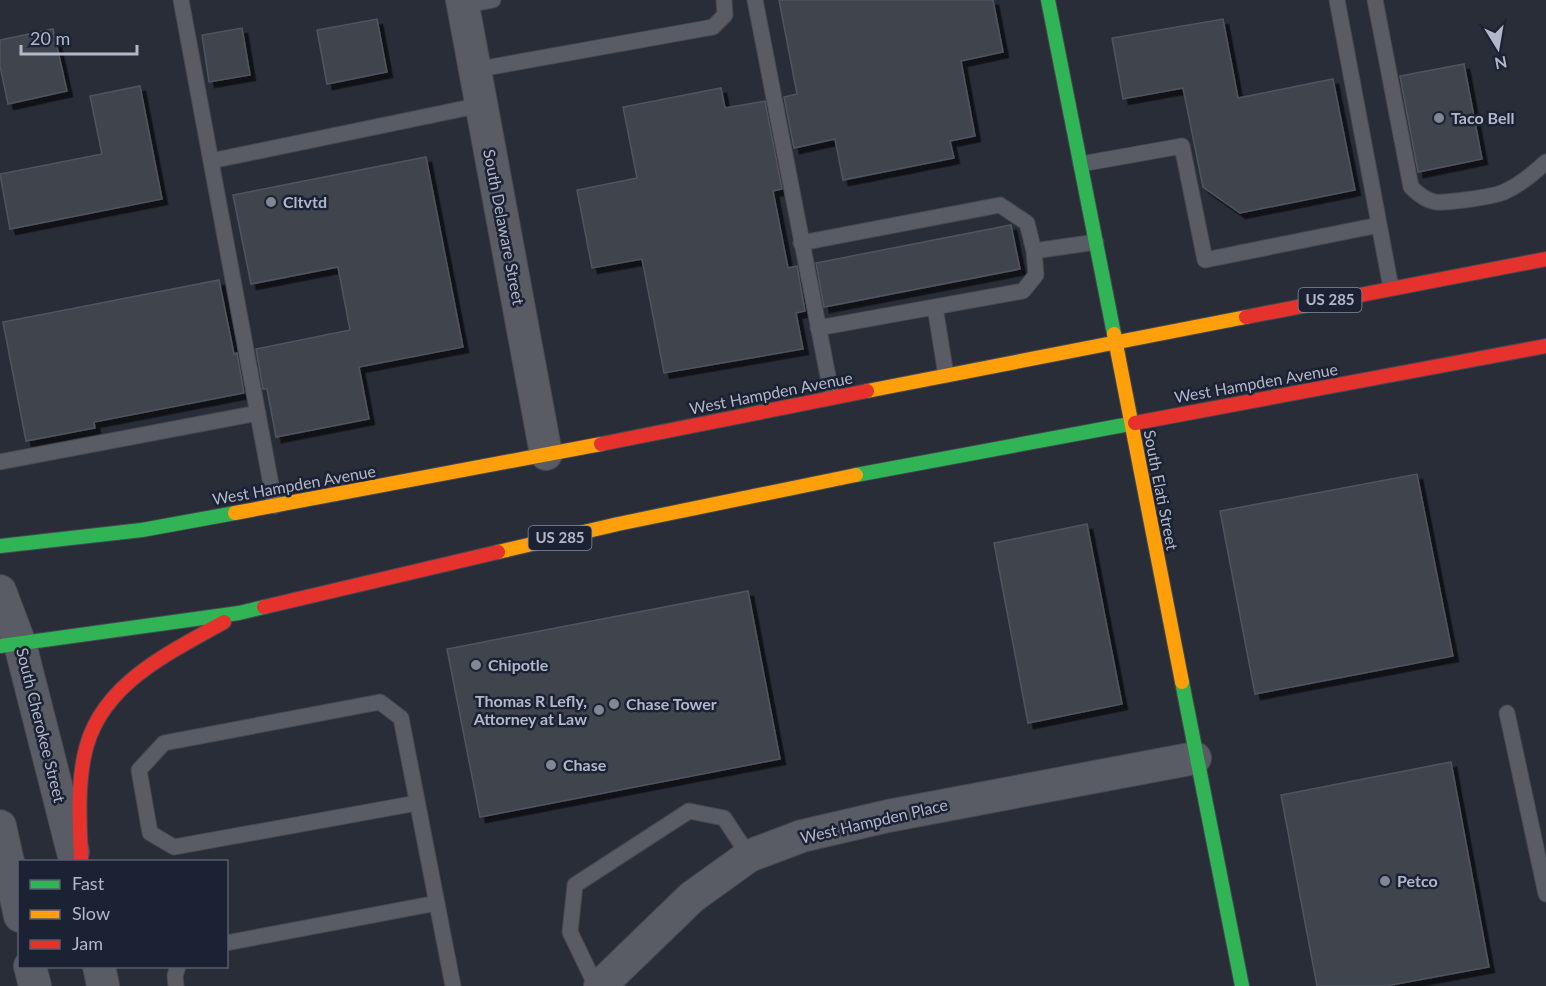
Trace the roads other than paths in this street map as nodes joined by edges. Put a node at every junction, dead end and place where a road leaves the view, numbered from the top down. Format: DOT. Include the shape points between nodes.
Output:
graph roads {
  1 [pos="181,0"];
  2 [pos="724,0"];
  3 [pos="755,0"];
  4 [pos="1048,0"];
  5 [pos="1337,0"];
  6 [pos="1375,0"];
  7 [pos="472,2"];
  8 [pos="474,70"];
  9 [pos="481,105"];
  10 [pos="211,161"];
  11 [pos="1546,162"];
  12 [pos="1081,164"];
  13 [pos="1379,225"];
  14 [pos="1096,242"];
  15 [pos="801,243"];
  16 [pos="1034,251"];
  17 [pos="1546,259"];
  18 [pos="1391,288"];
  19 [pos="935,307"];
  20 [pos="818,328"];
  21 [pos="1115,341"];
  22 [pos="1546,346"];
  23 [pos="946,375"];
  24 [pos="832,398"];
  25 [pos="258,413"];
  26 [pos="1132,423"];
  27 [pos="546,454"];
  28 [pos="0,462"];
  29 [pos="275,506"];
  30 [pos="0,546"];
  31 [pos="0,591"];
  32 [pos="239,613"];
  33 [pos="10,645"];
  34 [pos="1507,713"];
  35 [pos="1196,758"];
  36 [pos="417,803"];
  37 [pos="0,826"];
  38 [pos="749,856"];
  39 [pos="76,860"];
  40 [pos="81,860"];
  41 [pos="1546,894"];
  42 [pos="437,903"];
  43 [pos="18,907"];
  44 [pos="228,943"];
  45 [pos="30,968"];
  46 [pos="99,968"];
  47 [pos="177,968"];
  48 [pos="35,986"];
  49 [pos="103,986"];
  50 [pos="176,986"];
  51 [pos="453,986"];
  52 [pos="598,986"];
  53 [pos="1242,986"];
  1 -- 10 [label="lane"];
  2 -- 8 [label="lane" via="725,15 713,27"];
  3 -- 15 [label="lane"];
  4 -- 12 [label="main road, South Elati Street"];
  5 -- 13 [label="lane"];
  6 -- 11 [label="lane" via="1411,187 1434,202 1502,193 1526,180"];
  7 -- 8 [label="street, South Delaware Street"];
  8 -- 9 [label="street, South Delaware Street"];
  9 -- 10 [label="lane"];
  9 -- 27 [label="street, South Delaware Street"];
  10 -- 25 [label="lane"];
  12 -- 13 [label="lane" via="1182,146 1205,260"];
  12 -- 14 [label="main road, South Elati Street"];
  13 -- 18 [label="lane"];
  14 -- 16 [label="lane"];
  14 -- 21 [label="main road, South Elati Street"];
  15 -- 16 [label="lane" via="1000,205 1027,224"];
  15 -- 20 [label="lane"];
  16 -- 19 [label="lane" via="1036,275 1023,291"];
  17 -- 18 [label="main road, West Hampden Avenue / US 285"];
  18 -- 21 [label="main road, West Hampden Avenue / US 285"];
  19 -- 20 [label="lane"];
  19 -- 23 [label="lane"];
  20 -- 24 [label="lane"];
  21 -- 23 [label="main road, West Hampden Avenue / US 285"];
  21 -- 26 [label="main road, South Elati Street"];
  22 -- 26 [label="main road, West Hampden Avenue / US 285"];
  23 -- 24 [label="main road, West Hampden Avenue / US 285"];
  24 -- 27 [label="main road, West Hampden Avenue / US 285"];
  25 -- 28 [label="lane"];
  25 -- 29 [label="lane"];
  26 -- 32 [label="main road, West Hampden Avenue / US 285" via="618,524"];
  26 -- 35 [label="main road, South Elati Street"];
  27 -- 29 [label="main road, West Hampden Avenue / US 285"];
  29 -- 30 [label="main road, West Hampden Avenue / US 285" via="141,530"];
  31 -- 33 [label="street, South Cherokee Street"];
  32 -- 33 [label="main road, West Hampden Avenue / US 285"];
  32 -- 40 [label="main road" via="123,686 95,720 84,754 79,803"];
  33 -- 39 [label="street, South Cherokee Street"];
  34 -- 41 [label="lane"];
  35 -- 38 [label="street, West Hampden Place" via="888,816 801,836"];
  35 -- 53 [label="main road, South Elati Street"];
  36 -- 36 [label="lane" via="174,847 150,833 139,770 164,743 380,702 400,718"];
  36 -- 42 [label="lane"];
  37 -- 43 [label="street"];
  38 -- 52 [label="street, West Hampden Place" via="692,897"];
  38 -- 52 [label="lane" via="724,818 689,811 575,885 570,932"];
  42 -- 44 [label="lane"];
  42 -- 51 [label="lane"];
  45 -- 48 [label="street"];
  46 -- 49 [label="street"];
  47 -- 50 [label="lane"];
}
